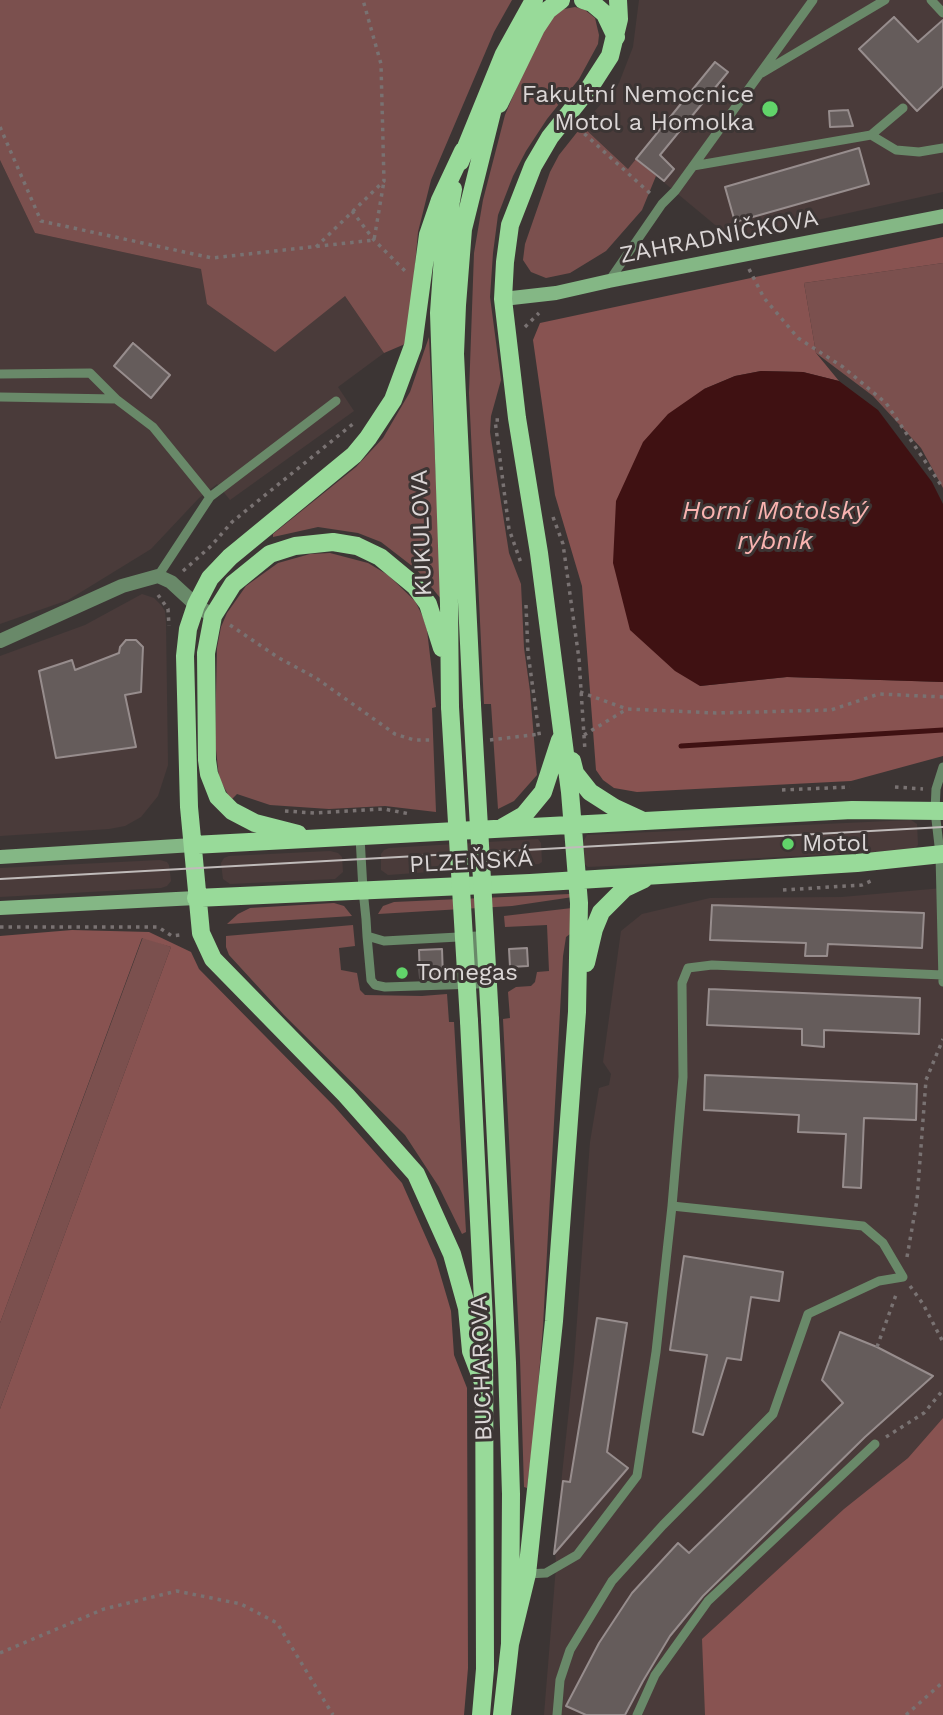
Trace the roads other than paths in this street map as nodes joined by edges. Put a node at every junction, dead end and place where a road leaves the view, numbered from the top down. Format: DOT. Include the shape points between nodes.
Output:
graph roads {
  1 [pos="534,0"];
  2 [pos="561,0"];
  3 [pos="583,0"];
  4 [pos="618,0"];
  5 [pos="813,0"];
  6 [pos="885,0"];
  7 [pos="931,0"];
  8 [pos="943,13"];
  9 [pos="616,37"];
  10 [pos="504,54"];
  11 [pos="758,76"];
  12 [pos="903,108"];
  13 [pos="493,116"];
  14 [pos="872,135"];
  15 [pos="943,148"];
  16 [pos="463,151"];
  17 [pos="693,166"];
  18 [pos="943,216"];
  19 [pos="609,281"];
  20 [pos="503,299"];
  21 [pos="0,374"];
  22 [pos="0,397"];
  23 [pos="116,399"];
  24 [pos="337,401"];
  25 [pos="210,496"];
  26 [pos="158,576"];
  27 [pos="196,605"];
  28 [pos="213,616"];
  29 [pos="0,641"];
  30 [pos="449,672"];
  31 [pos="562,731"];
  32 [pos="943,767"];
  33 [pos="939,811"];
  34 [pos="646,822"];
  35 [pos="573,825"];
  36 [pos="486,831"];
  37 [pos="360,837"];
  38 [pos="322,839"];
  39 [pos="193,845"];
  40 [pos="941,854"];
  41 [pos="0,858"];
  42 [pos="657,874"];
  43 [pos="577,880"];
  44 [pos="363,890"];
  45 [pos="196,898"];
  46 [pos="0,908"];
  47 [pos="367,936"];
  48 [pos="943,964"];
  49 [pos="943,975"];
  50 [pos="943,982"];
  51 [pos="577,1012"];
  52 [pos="490,1020"];
  53 [pos="469,1021"];
  54 [pos="672,1206"];
  55 [pos="484,1385"];
  56 [pos="875,1444"];
  57 [pos="527,1574"];
  58 [pos="510,1644"];
  59 [pos="481,1715"];
  60 [pos="502,1715"];
  61 [pos="557,1715"];
  62 [pos="637,1715"];
  1 -- 10 [label="main road, KUKULOVA"];
  2 -- 13 [label="main road" via="536,29"];
  3 -- 9 [label="main road" via="605,14"];
  4 -- 9 [label="main road"];
  5 -- 11 [label="lane"];
  6 -- 11 [label="lane"];
  7 -- 8 [label="lane"];
  9 -- 20 [label="main road" via="603,69 550,137 521,193 510,225"];
  10 -- 13 [label="main road, KUKULOVA"];
  10 -- 16 [label="main road, KUKULOVA"];
  11 -- 17 [label="lane"];
  12 -- 14 [label="lane"];
  13 -- 52 [label="main road, KUKULOVA, bridge" via="463,229 455,354"];
  14 -- 15 [label="lane" via="897,150"];
  14 -- 17 [label="lane"];
  16 -- 27 [label="main road" via="428,235 413,346 382,419 354,454 230,557 210,578"];
  16 -- 30 [label="main road, KUKULOVA" via="449,210 439,313"];
  17 -- 19 [label="lane"];
  18 -- 19 [label="street, ZAHRADNÍČKOVA"];
  19 -- 20 [label="street, ZAHRADNÍČKOVA"];
  20 -- 31 [label="main road"];
  21 -- 23 [label="lane" via="90,373"];
  22 -- 23 [label="lane"];
  23 -- 25 [label="lane" via="153,427"];
  24 -- 25 [label="lane"];
  25 -- 26 [label="lane"];
  26 -- 27 [label="street"];
  26 -- 29 [label="street" via="122,586"];
  27 -- 28 [label="street"];
  27 -- 39 [label="main road" via="185,656"];
  28 -- 30 [label="main road" via="233,584 270,554 316,543 357,546 400,571 428,604"];
  28 -- 38 [label="main road" via="206,653 206,760 214,790 246,820"];
  30 -- 53 [label="main road, KUKULOVA, bridge"];
  31 -- 34 [label="main road" via="582,784 598,799"];
  31 -- 35 [label="main road"];
  31 -- 36 [label="main road" via="547,786 538,800 515,821"];
  32 -- 33 [label="lane" via="936,789"];
  33 -- 34 [label="main road, PLZEŇSKÁ" via="852,810"];
  33 -- 40 [label="lane"];
  34 -- 35 [label="main road, PLZEŇSKÁ"];
  35 -- 36 [label="main road, PLZEŇSKÁ"];
  35 -- 43 [label="main road"];
  36 -- 37 [label="main road, PLZEŇSKÁ"];
  37 -- 38 [label="main road, PLZEŇSKÁ"];
  37 -- 44 [label="lane"];
  38 -- 39 [label="main road, PLZEŇSKÁ"];
  39 -- 41 [label="street, PLZEŇSKÁ"];
  39 -- 45 [label="main road"];
  40 -- 42 [label="main road, PLZEŇSKÁ"];
  40 -- 48 [label="lane"];
  42 -- 43 [label="main road, PLZEŇSKÁ"];
  42 -- 51 [label="main road" via="625,888 601,912"];
  43 -- 44 [label="main road, PLZEŇSKÁ"];
  43 -- 51 [label="main road"];
  44 -- 45 [label="main road, PLZEŇSKÁ"];
  44 -- 47 [label="lane"];
  45 -- 46 [label="street, PLZEŇSKÁ"];
  45 -- 55 [label="main road" via="201,933 213,958 416,1174 452,1254 467,1308 471,1351"];
  47 -- 47 [label="lane" via="375,985 477,984 477,936 384,941"];
  48 -- 49 [label="lane"];
  49 -- 50 [label="lane"];
  49 -- 54 [label="lane" via="712,965 688,968 682,983 683,1077"];
  51 -- 57 [label="main road" via="554,1321"];
  52 -- 58 [label="main road, BUCHAROVA" via="508,1363"];
  53 -- 55 [label="main road, BUCHAROVA"];
  54 -- 57 [label="lane" via="637,1476 577,1555 546,1573"];
  54 -- 61 [label="lane" via="863,1226 883,1243 903,1277 879,1281 808,1314 773,1414 612,1581 570,1650 560,1679"];
  55 -- 59 [label="main road, BUCHAROVA" via="485,1669"];
  56 -- 62 [label="lane" via="708,1601 655,1675"];
  57 -- 58 [label="main road"];
  58 -- 60 [label="main road, BUCHAROVA"];
}
